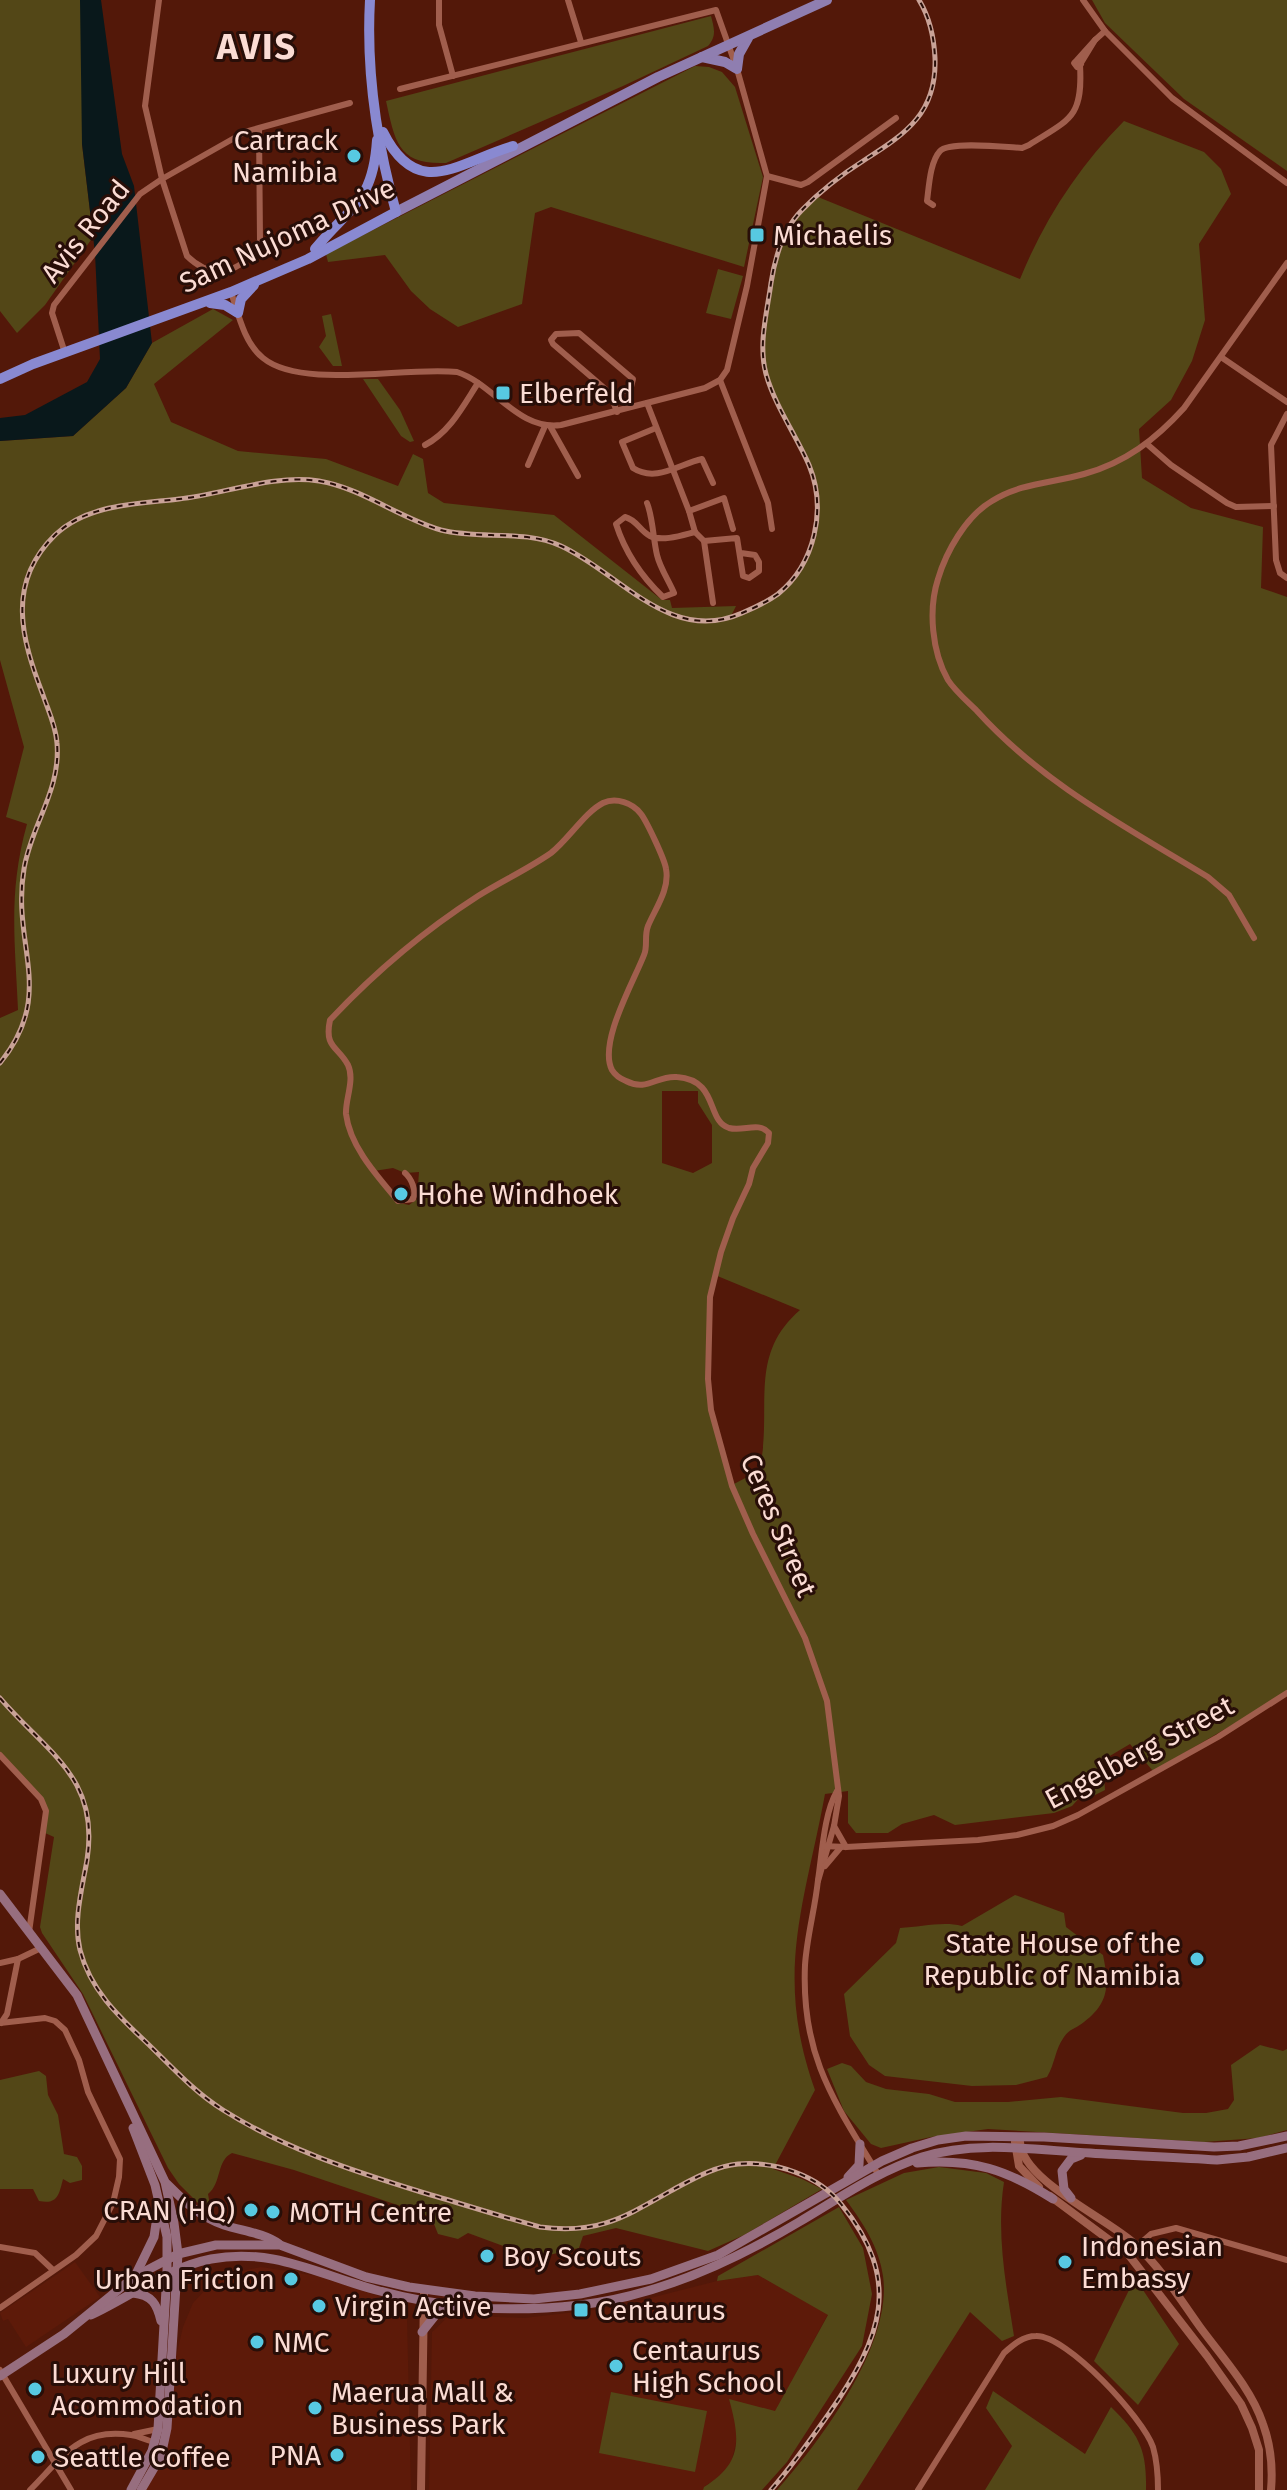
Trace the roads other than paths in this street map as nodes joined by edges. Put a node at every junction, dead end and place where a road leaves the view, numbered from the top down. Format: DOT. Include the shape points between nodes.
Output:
graph roads {
  1 [pos="159,0"];
  2 [pos="370,0"];
  3 [pos="439,0"];
  4 [pos="568,0"];
  5 [pos="827,0"];
  6 [pos="1083,0"];
  7 [pos="1105,31"];
  8 [pos="749,36"];
  9 [pos="581,42"];
  10 [pos="728,46"];
  11 [pos="702,57"];
  12 [pos="737,69"];
  13 [pos="453,76"];
  14 [pos="400,89"];
  15 [pos="350,103"];
  16 [pos="586,114"];
  17 [pos="376,115"];
  18 [pos="896,118"];
  19 [pos="259,128"];
  20 [pos="513,146"];
  21 [pos="767,176"];
  22 [pos="162,179"];
  23 [pos="1287,183"];
  24 [pos="933,205"];
  25 [pos="396,210"];
  26 [pos="315,249"];
  27 [pos="300,260"];
  28 [pos="1287,263"];
  29 [pos="262,278"];
  30 [pos="231,292"];
  31 [pos="192,307"];
  32 [pos="238,313"];
  33 [pos="65,353"];
  34 [pos="1221,357"];
  35 [pos="0,379"];
  36 [pos="720,380"];
  37 [pos="478,383"];
  38 [pos="613,397"];
  39 [pos="1287,402"];
  40 [pos="647,403"];
  41 [pos="617,412"];
  42 [pos="1287,414"];
  43 [pos="548,426"];
  44 [pos="656,428"];
  45 [pos="1147,444"];
  46 [pos="425,445"];
  47 [pos="528,465"];
  48 [pos="673,470"];
  49 [pos="578,476"];
  50 [pos="713,483"];
  51 [pos="647,503"];
  52 [pos="1274,506"];
  53 [pos="689,511"];
  54 [pos="733,529"];
  55 [pos="772,529"];
  56 [pos="695,532"];
  57 [pos="655,538"];
  58 [pos="704,541"];
  59 [pos="741,553"];
  60 [pos="1287,578"];
  61 [pos="713,603"];
  62 [pos="1254,938"];
  63 [pos="405,1173"];
  64 [pos="1285,1696"];
  65 [pos="0,1755"];
  66 [pos="837,1790"];
  67 [pos="834,1826"];
  68 [pos="826,1846"];
  69 [pos="843,1847"];
  70 [pos="824,1866"];
  71 [pos="818,1881"];
  72 [pos="0,1894"];
  73 [pos="29,1932"];
  74 [pos="41,1948"];
  75 [pos="18,1959"];
  76 [pos="0,1963"];
  77 [pos="3,2014"];
  78 [pos="13,2020"];
  79 [pos="0,2023"];
  80 [pos="1287,2136"];
  81 [pos="1018,2143"];
  82 [pos="860,2144"];
  83 [pos="1287,2148"];
  84 [pos="1088,2153"];
  85 [pos="901,2164"];
  86 [pos="876,2170"];
  87 [pos="160,2183"];
  88 [pos="842,2187"];
  89 [pos="1071,2198"];
  90 [pos="1053,2199"];
  91 [pos="824,2200"];
  92 [pos="280,2245"];
  93 [pos="1137,2245"];
  94 [pos="0,2247"];
  95 [pos="178,2254"];
  96 [pos="1128,2254"];
  97 [pos="167,2258"];
  98 [pos="1287,2260"];
  99 [pos="53,2270"];
  100 [pos="172,2270"];
  101 [pos="134,2277"];
  102 [pos="425,2289"];
  103 [pos="132,2293"];
  104 [pos="423,2302"];
  105 [pos="457,2306"];
  106 [pos="0,2308"];
  107 [pos="83,2319"];
  108 [pos="162,2329"];
  109 [pos="422,2332"];
  110 [pos="1,2373"];
  111 [pos="163,2428"];
  112 [pos="130,2434"];
  113 [pos="161,2441"];
  114 [pos="56,2464"];
  115 [pos="422,2489"];
  116 [pos="30,2490"];
  117 [pos="71,2490"];
  118 [pos="131,2490"];
  119 [pos="141,2490"];
  120 [pos="918,2490"];
  121 [pos="1158,2490"];
  122 [pos="1259,2490"];
  123 [pos="1271,2490"];
  1 -- 22 [label="street, Avis Road" via="145,106"];
  2 -- 17 [label="highway" via="368,57"];
  3 -- 13 [label="street" via="439,25"];
  4 -- 9 [label="street"];
  5 -- 8 [label="main road, Sam Nujoma Drive"];
  6 -- 7 [label="street"];
  7 -- 23 [label="street" via="1172,98"];
  7 -- 24 [label="street" via="1078,63 1079,104 1073,115 1022,148 945,147 933,168 927,201"];
  8 -- 10 [label="main road, Sam Nujoma Drive"];
  8 -- 12 [label="main road"];
  9 -- 10 [label="street" via="716,10"];
  9 -- 13 [label="street"];
  10 -- 11 [label="main road, Sam Nujoma Drive"];
  10 -- 12 [label="street"];
  11 -- 12 [label="main road"];
  11 -- 16 [label="main road, Sam Nujoma Drive"];
  12 -- 21 [label="street"];
  13 -- 14 [label="street"];
  15 -- 19 [label="street"];
  16 -- 20 [label="main road, Sam Nujoma Drive"];
  16 -- 25 [label="main road, Sam Nujoma Drive"];
  17 -- 20 [label="highway" via="399,158 427,172 447,171"];
  17 -- 25 [label="highway"];
  17 -- 26 [label="highway" via="376,156 367,188 353,211"];
  18 -- 21 [label="street" via="808,182"];
  19 -- 22 [label="street" via="227,140"];
  19 -- 22 [label="street" via="260,241 242,264 229,271 208,270 187,256"];
  20 -- 25 [label="main road, Sam Nujoma Drive"];
  21 -- 36 [label="street" via="747,286"];
  22 -- 33 [label="street, Avis Road" via="140,194 54,305"];
  25 -- 26 [label="highway"];
  25 -- 27 [label="highway, Sam Nujoma Drive"];
  26 -- 27 [label="highway"];
  27 -- 29 [label="highway, Sam Nujoma Drive"];
  28 -- 34 [label="street"];
  29 -- 30 [label="highway, Sam Nujoma Drive"];
  29 -- 32 [label="highway" via="241,299"];
  30 -- 31 [label="highway, Sam Nujoma Drive"];
  30 -- 32 [label="street"];
  31 -- 32 [label="highway" via="218,303"];
  31 -- 33 [label="highway, Sam Nujoma Drive"];
  32 -- 37 [label="street" via="262,358 291,372 452,371"];
  33 -- 35 [label="highway, Sam Nujoma Drive"];
  34 -- 39 [label="street"];
  34 -- 45 [label="street" via="1184,408"];
  36 -- 40 [label="street"];
  36 -- 55 [label="street" via="768,503"];
  37 -- 43 [label="street" via="533,422"];
  37 -- 46 [label="street" via="447,427"];
  38 -- 38 [label="street" via="553,344 556,334 579,333 633,379 631,387"];
  38 -- 41 [label="street"];
  40 -- 41 [label="street"];
  40 -- 44 [label="street"];
  41 -- 43 [label="street"];
  42 -- 52 [label="street" via="1271,445"];
  43 -- 47 [label="street"];
  43 -- 49 [label="street"];
  44 -- 48 [label="street"];
  44 -- 48 [label="street" via="624,440 629,462 649,475"];
  45 -- 52 [label="street" via="1227,503"];
  45 -- 62 [label="street" via="1117,463 1014,489 988,502 943,562 934,593 937,650 948,680 995,731 1067,792 1208,877 1229,895"];
  48 -- 50 [label="street" via="702,459"];
  48 -- 53 [label="street"];
  51 -- 57 [label="street"];
  52 -- 60 [label="street" via="1277,566"];
  53 -- 54 [label="street" via="724,498"];
  53 -- 56 [label="street"];
  56 -- 57 [label="street"];
  56 -- 58 [label="street"];
  57 -- 57 [label="street" via="658,559 674,593 663,597 647,583 616,524 625,517 634,519"];
  58 -- 59 [label="street" via="734,537"];
  58 -- 61 [label="street"];
  63 -- 66 [label="street, Ceres Street" via="415,1196 404,1202 360,1149 347,1117 349,1067 330,1043 330,1020 409,943 542,859 599,806 613,801 630,804 638,810 666,869 662,898 645,935 644,956 616,1020 611,1068 638,1086 662,1077 691,1079 708,1094 724,1125 768,1131 768,1143 727,1231 710,1297 711,1410 732,1486 821,1678"];
  64 -- 69 [label="street, Engelberg Street" via="1053,1826 978,1840"];
  65 -- 73 [label="street" via="46,1811"];
  66 -- 67 [label="street, Ceres Street"];
  66 -- 68 [label="street, Ceres Street"];
  67 -- 68 [label="street, Ceres Street"];
  67 -- 69 [label="street"];
  68 -- 69 [label="street, Engelberg Street"];
  68 -- 70 [label="street, Ceres Street"];
  68 -- 71 [label="street, Ceres Street"];
  69 -- 70 [label="street"];
  70 -- 71 [label="street, Ceres Street"];
  71 -- 82 [label="street, Ceres Street" via="805,1968 809,2029 826,2087"];
  72 -- 73 [label="main road"];
  73 -- 74 [label="main road"];
  74 -- 75 [label="street"];
  74 -- 87 [label="main road" via="77,1995"];
  75 -- 76 [label="street"];
  75 -- 77 [label="street"];
  77 -- 78 [label="street"];
  77 -- 79 [label="street"];
  78 -- 79 [label="street"];
  78 -- 99 [label="street" via="50,2019 65,2030 120,2159 113,2203 103,2226 89,2244"];
  80 -- 81 [label="main road" via="1214,2147"];
  81 -- 84 [label="main road"];
  81 -- 85 [label="main road" via="954,2150"];
  81 -- 86 [label="main road" via="966,2136 938,2140 895,2154"];
  81 -- 89 [label="street" via="1031,2167"];
  81 -- 90 [label="street" via="1023,2171"];
  82 -- 86 [label="street, Ceres Street"];
  82 -- 88 [label="main road" via="859,2165"];
  83 -- 84 [label="main road" via="1217,2160"];
  84 -- 89 [label="main road" via="1071,2159 1062,2171"];
  85 -- 86 [label="main road"];
  85 -- 90 [label="main road" via="948,2161 983,2166 1018,2177"];
  86 -- 88 [label="main road"];
  87 -- 92 [label="main road" via="199,2213"];
  87 -- 95 [label="main road"];
  87 -- 97 [label="main road"];
  87 -- 101 [label="main road" via="157,2226"];
  88 -- 91 [label="main road"];
  89 -- 93 [label="street"];
  90 -- 96 [label="street"];
  91 -- 102 [label="main road" via="718,2255 651,2279 534,2299"];
  91 -- 105 [label="main road" via="733,2259 648,2290 528,2310"];
  92 -- 95 [label="main road" via="238,2243"];
  92 -- 102 [label="main road" via="366,2277"];
  93 -- 96 [label="street"];
  93 -- 98 [label="street" via="1176,2228"];
  93 -- 123 [label="street" via="1251,2399 1270,2446"];
  94 -- 99 [label="street" via="35,2253"];
  95 -- 97 [label="main road"];
  95 -- 100 [label="main road"];
  96 -- 122 [label="street" via="1241,2404 1259,2450"];
  97 -- 100 [label="main road"];
  97 -- 101 [label="main road"];
  99 -- 106 [label="street"];
  100 -- 103 [label="main road"];
  100 -- 104 [label="main road" via="211,2259 271,2257"];
  100 -- 108 [label="main road"];
  100 -- 111 [label="main road"];
  101 -- 107 [label="main road"];
  102 -- 104 [label="street"];
  103 -- 107 [label="main road"];
  103 -- 108 [label="main road" via="151,2298"];
  104 -- 105 [label="main road"];
  104 -- 109 [label="street"];
  105 -- 109 [label="main road" via="438,2312"];
  107 -- 110 [label="main road"];
  108 -- 111 [label="main road"];
  109 -- 115 [label="street"];
  110 -- 114 [label="street"];
  111 -- 112 [label="street"];
  111 -- 113 [label="main road"];
  112 -- 113 [label="street"];
  112 -- 114 [label="street" via="81,2440"];
  113 -- 118 [label="main road"];
  113 -- 119 [label="main road" via="161,2456"];
  114 -- 116 [label="street"];
  114 -- 117 [label="street"];
  120 -- 121 [label="street" via="1004,2353 1036,2336 1069,2350 1126,2406 1152,2445"];
}
